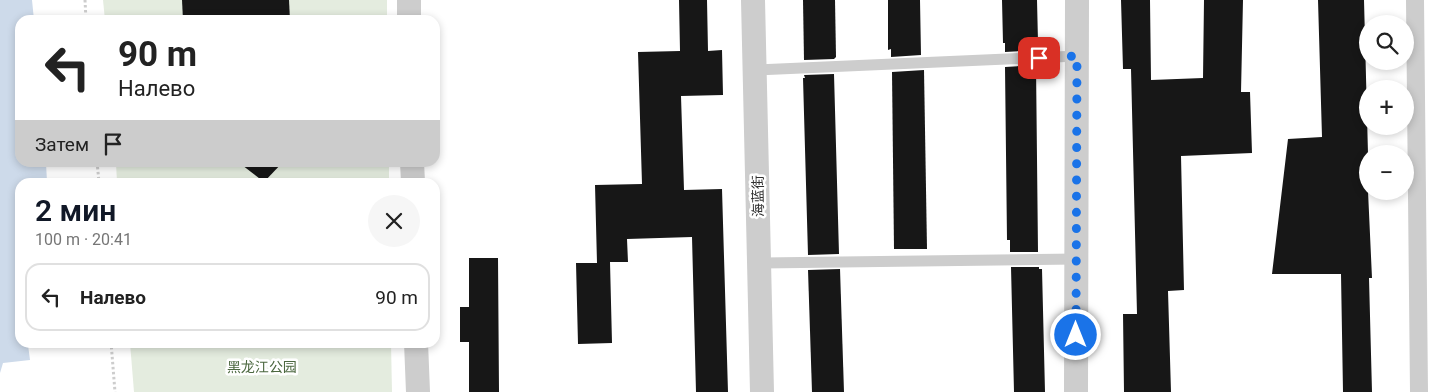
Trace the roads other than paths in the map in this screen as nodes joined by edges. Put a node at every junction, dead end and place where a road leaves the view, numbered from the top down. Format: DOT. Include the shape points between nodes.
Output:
graph roads {
  1 [pos="409,0"];
  2 [pos="753,0"];
  3 [pos="1077,0"];
  4 [pos="1415,0"];
  5 [pos="409,15"];
  6 [pos="1077,56"];
  7 [pos="755,70"];
  8 [pos="1076,259"];
  9 [pos="759,264"];
  10 [pos="416,348"];
  11 [pos="418,392"];
  12 [pos="762,392"];
  13 [pos="1076,392"];
  14 [pos="1419,392"];
  1 -- 5 [label="street"];
  2 -- 7 [label="street, 海蓝街"];
  3 -- 6 [label="street"];
  4 -- 14 [label="street"];
  6 -- 7 [label="lane"];
  6 -- 8 [label="street"];
  7 -- 9 [label="street, 海蓝街"];
  8 -- 9 [label="lane"];
  8 -- 13 [label="street"];
  9 -- 12 [label="street, 海蓝街"];
  10 -- 11 [label="street"];
}
